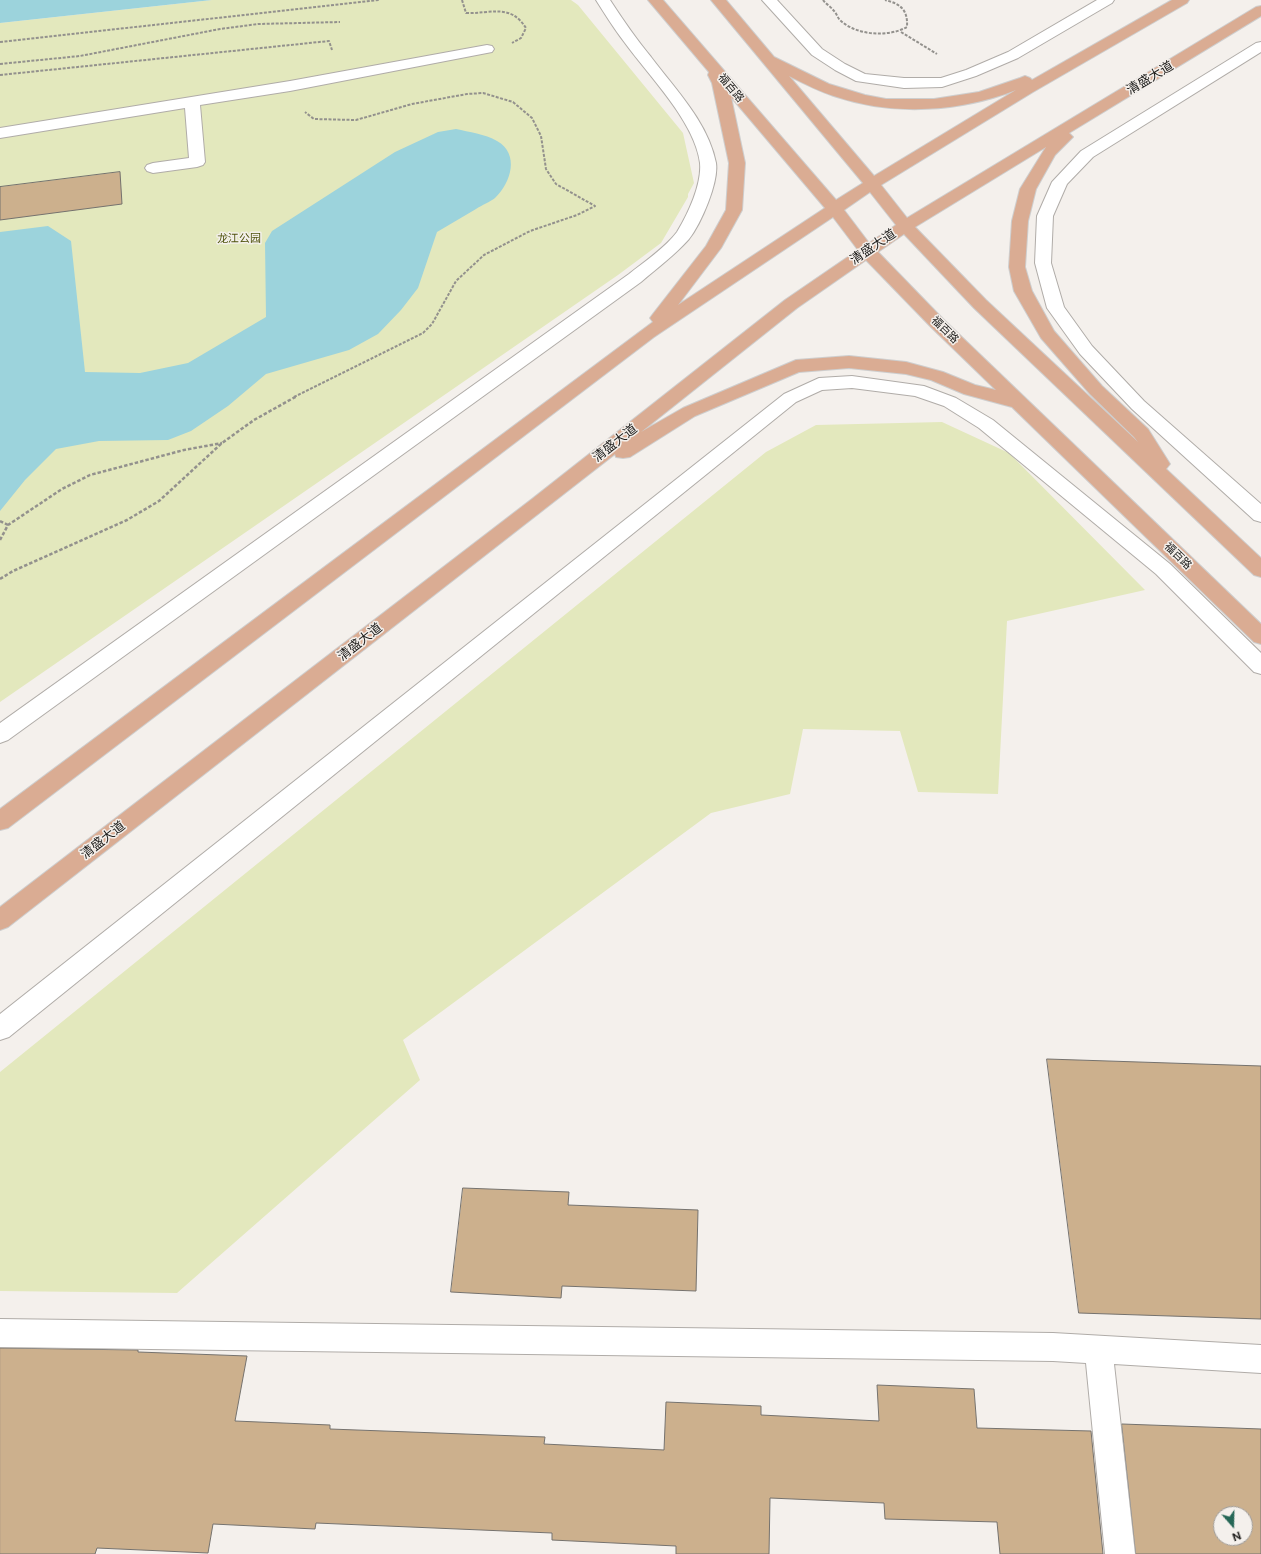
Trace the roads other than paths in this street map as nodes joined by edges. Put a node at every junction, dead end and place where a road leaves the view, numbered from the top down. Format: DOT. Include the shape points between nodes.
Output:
graph roads {
  1 [pos="603,0"];
  2 [pos="655,0"];
  3 [pos="718,0"];
  4 [pos="769,0"];
  5 [pos="1107,0"];
  6 [pos="1182,0"];
  7 [pos="1261,10"];
  8 [pos="1261,46"];
  9 [pos="487,49"];
  10 [pos="1097,49"];
  11 [pos="702,54"];
  12 [pos="764,57"];
  13 [pos="192,102"];
  14 [pos="1085,117"];
  15 [pos="0,133"];
  16 [pos="153,168"];
  17 [pos="872,184"];
  18 [pos="835,209"];
  19 [pos="905,226"];
  20 [pos="866,251"];
  21 [pos="648,333"];
  22 [pos="1020,402"];
  23 [pos="1183,497"];
  24 [pos="538,504"];
  25 [pos="1261,515"];
  26 [pos="1261,570"];
  27 [pos="1261,636"];
  28 [pos="1261,666"];
  29 [pos="0,734"];
  30 [pos="0,821"];
  31 [pos="0,920"];
  32 [pos="0,1029"];
  33 [pos="0,1333"];
  34 [pos="1098,1349"];
  35 [pos="1261,1359"];
  36 [pos="1120,1554"];
  1 -- 29 [label="street" via="699,133 708,164 704,195 683,235 635,278"];
  2 -- 11 [label="main road, 福百路"];
  3 -- 12 [label="main road"];
  4 -- 5 [label="street" via="817,52 840,67 861,78 904,83 942,82 971,73 1013,55"];
  6 -- 10 [label="main road"];
  7 -- 14 [label="main road, 清盛大道"];
  8 -- 25 [label="street" via="1087,154 1060,182 1045,216 1043,263 1056,308 1086,350 1138,406"];
  9 -- 13 [label="street"];
  10 -- 12 [label="main road" via="1009,88 952,102 912,104 871,101 842,94"];
  10 -- 17 [label="main road"];
  11 -- 18 [label="main road, 福百路"];
  11 -- 21 [label="main road" via="720,83 737,163 734,210 713,248"];
  12 -- 17 [label="main road"];
  13 -- 15 [label="street"];
  13 -- 16 [label="street" via="197,162"];
  14 -- 19 [label="main road, 清盛大道"];
  14 -- 23 [label="main road" via="1049,153 1028,188 1020,221 1017,267 1023,291 1047,334 1096,390 1141,433"];
  17 -- 18 [label="main road"];
  17 -- 19 [label="main road"];
  18 -- 20 [label="main road, 福百路"];
  18 -- 21 [label="main road"];
  19 -- 20 [label="main road, 清盛大道"];
  19 -- 23 [label="main road" via="980,304"];
  20 -- 22 [label="main road, 福百路"];
  20 -- 24 [label="main road, 清盛大道" via="791,304"];
  21 -- 30 [label="main road"];
  22 -- 24 [label="main road" via="970,390 937,376 906,368 848,362 796,366 689,412"];
  22 -- 27 [label="main road, 福百路"];
  23 -- 26 [label="main road"];
  24 -- 31 [label="main road, 清盛大道"];
  28 -- 32 [label="street" via="1163,569 986,424 950,402 918,390 852,382 819,384 790,398"];
  33 -- 34 [label="street"];
  34 -- 35 [label="street"];
  34 -- 36 [label="street"];
}
